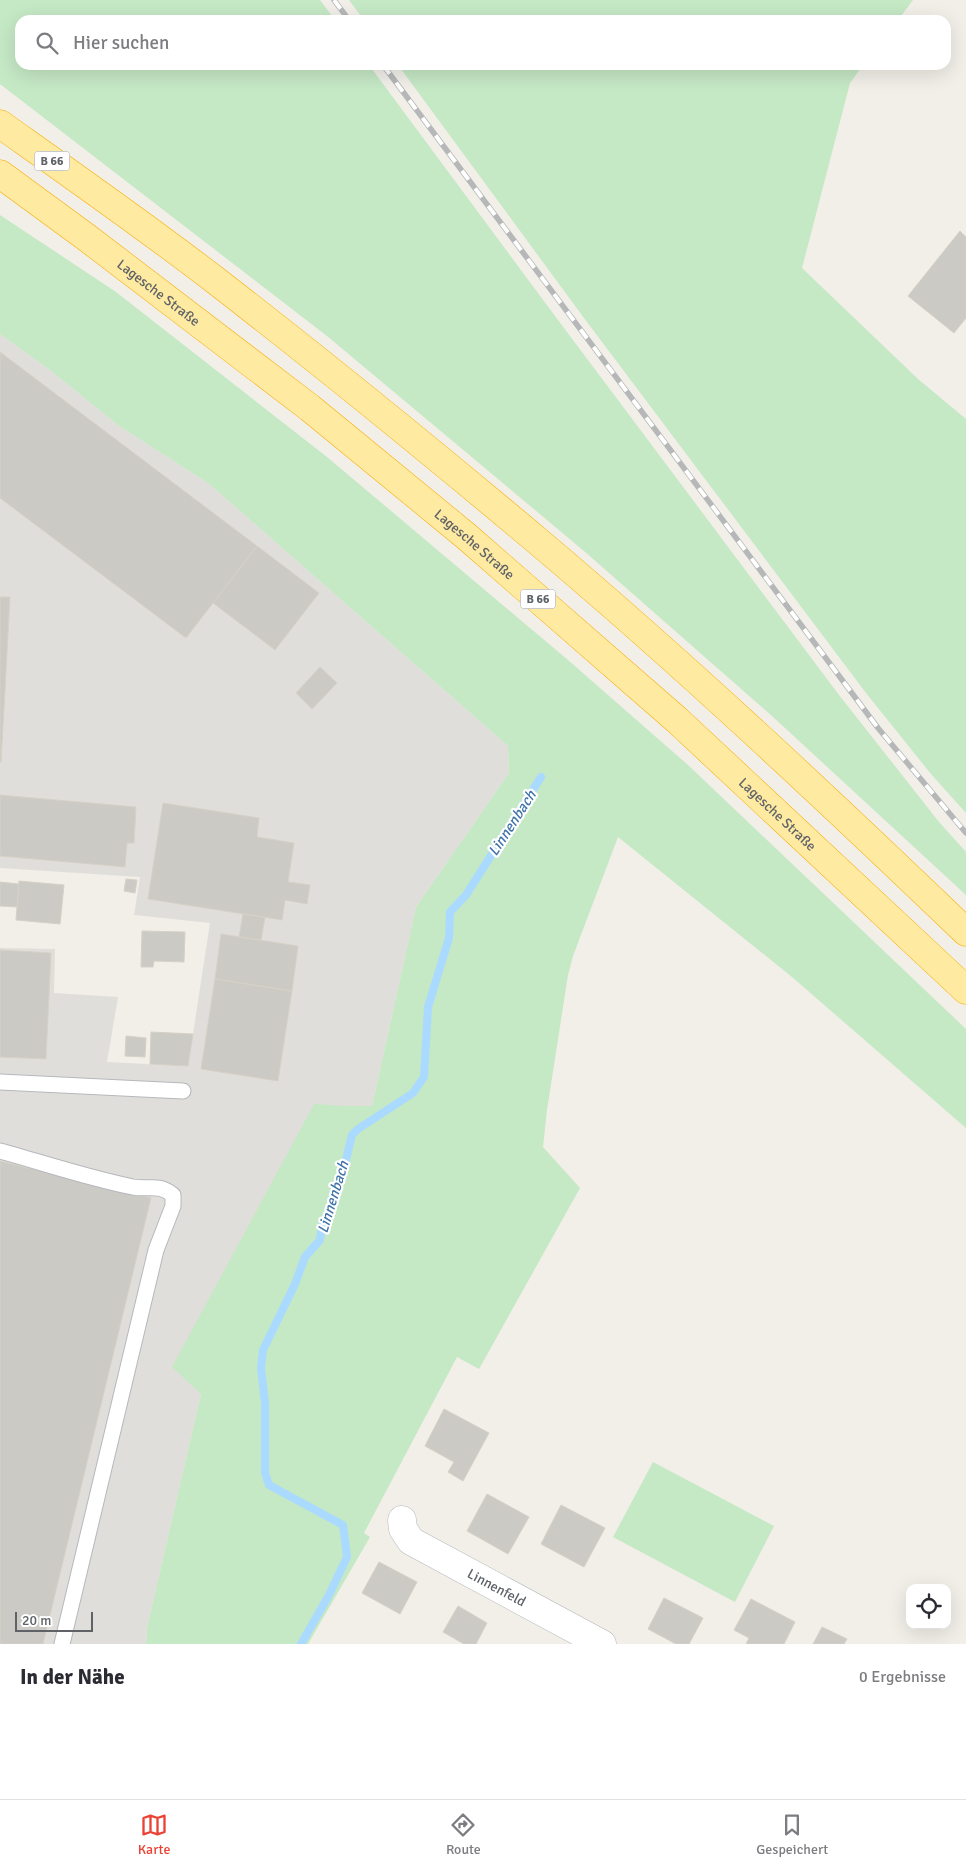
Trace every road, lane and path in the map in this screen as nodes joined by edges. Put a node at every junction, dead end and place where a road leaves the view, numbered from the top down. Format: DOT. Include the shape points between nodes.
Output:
graph roads {
  1 [pos="0,124"];
  2 [pos="0,174"];
  3 [pos="966,932"];
  4 [pos="966,990"];
  5 [pos="0,1082"];
  6 [pos="183,1091"];
  7 [pos="0,1150"];
  8 [pos="402,1520"];
  9 [pos="62,1644"];
  10 [pos="602,1644"];
  1 -- 3 [label="highway, B 66" via="214,280 377,408 542,545 698,682"];
  2 -- 4 [label="highway, Lagesche Straße / B 66" via="310,408 466,536 677,720"];
  5 -- 6 [label="lane"];
  7 -- 9 [label="lane" via="109,1181 165,1189 173,1195 173,1206 156,1250"];
  8 -- 10 [label="street, Linnenfeld" via="403,1529 411,1541"];
}
